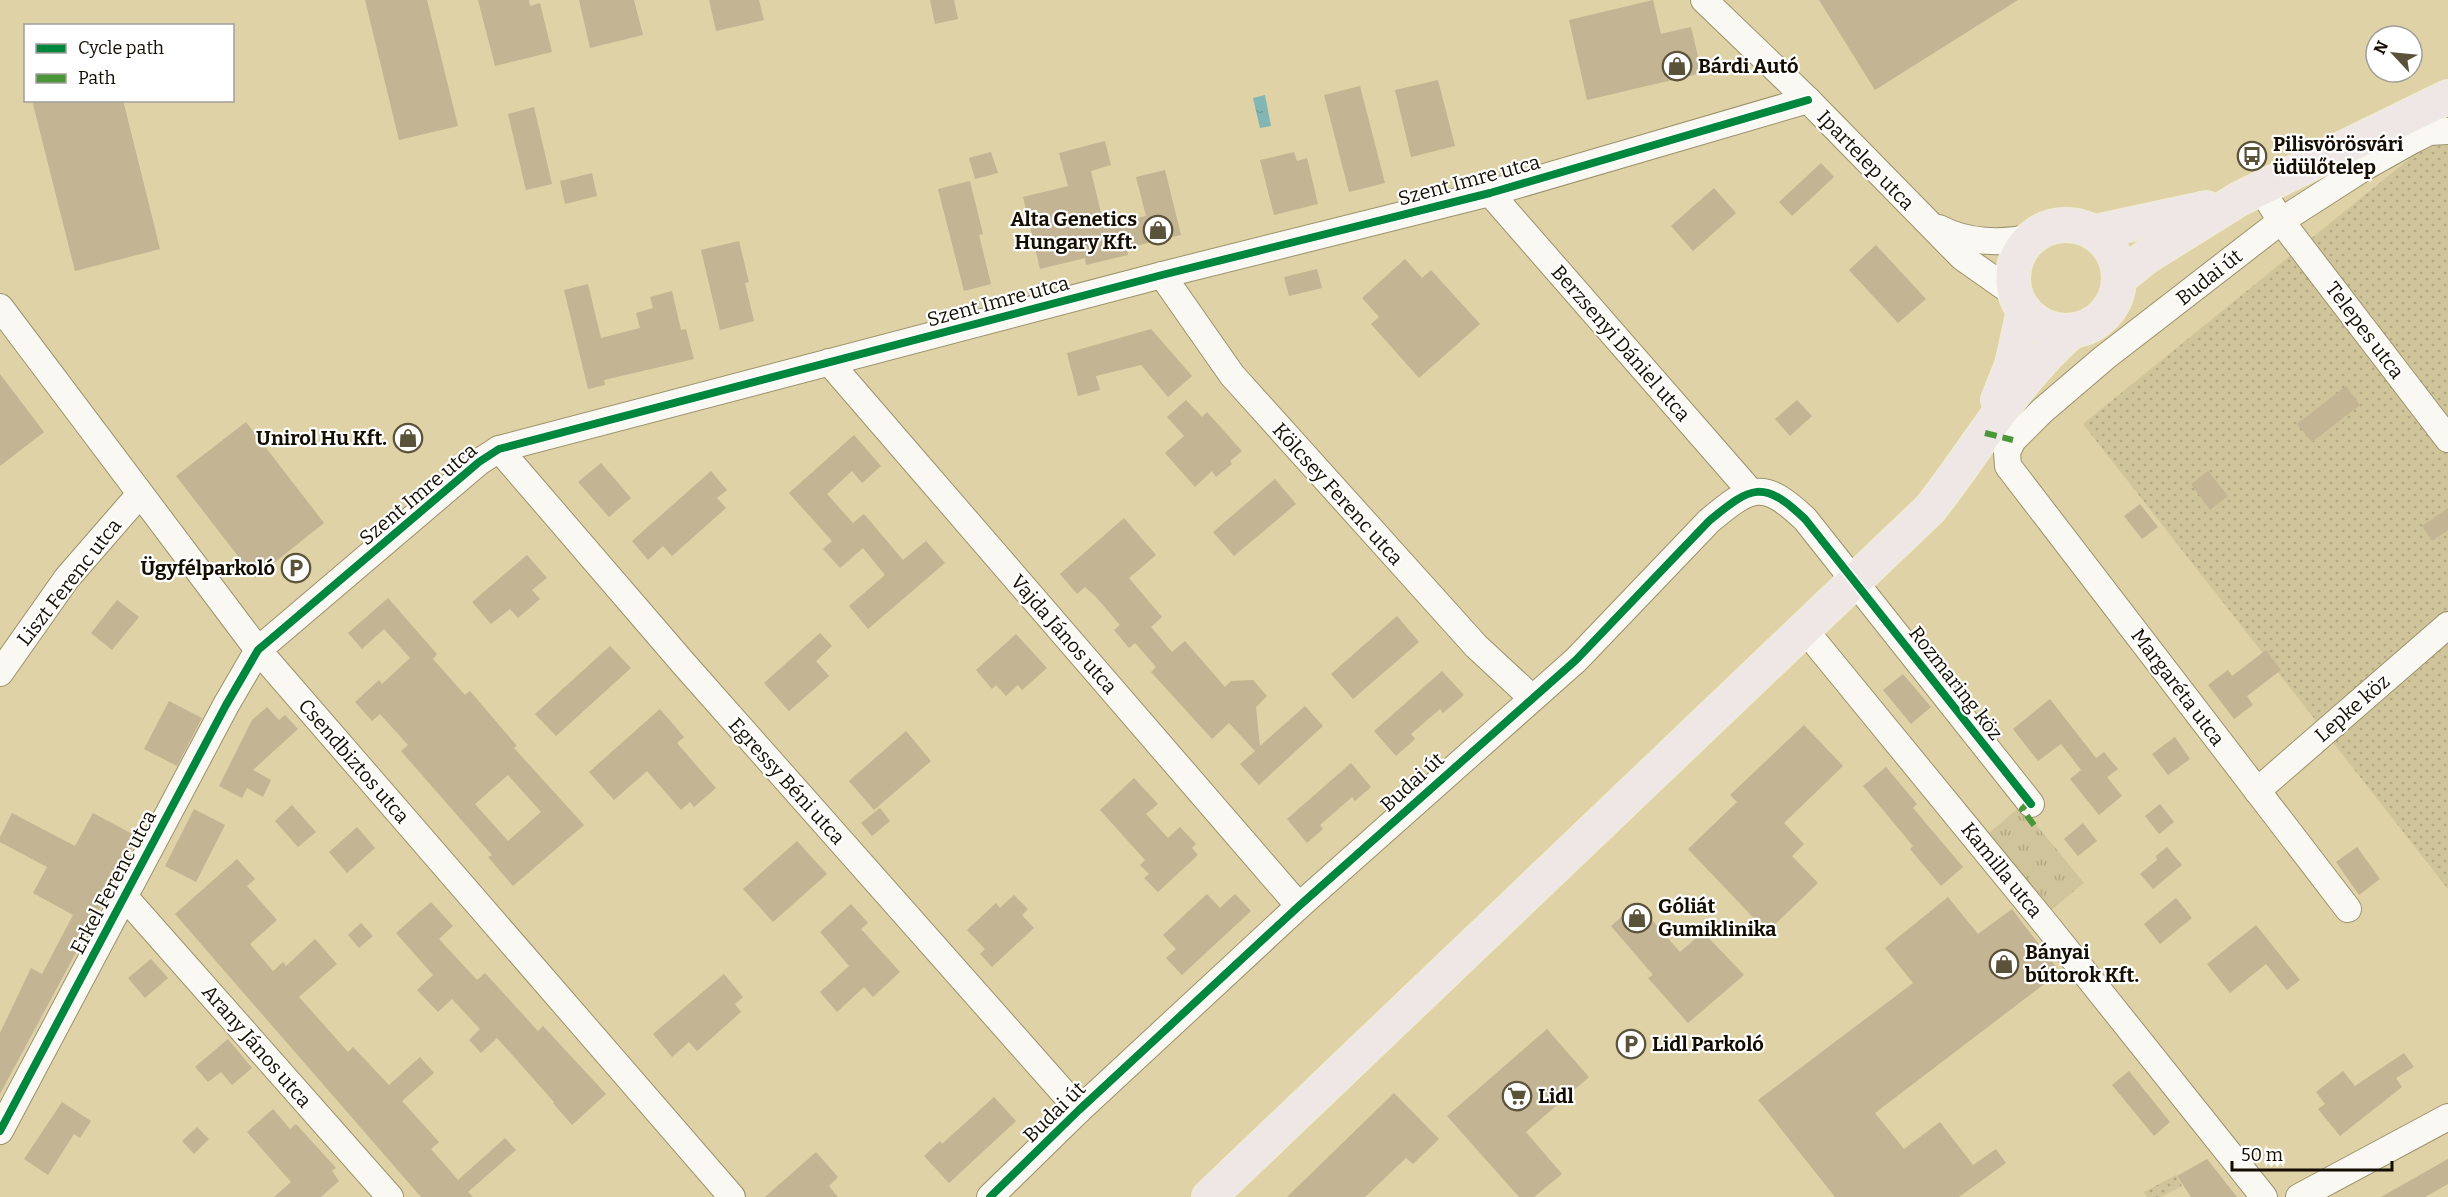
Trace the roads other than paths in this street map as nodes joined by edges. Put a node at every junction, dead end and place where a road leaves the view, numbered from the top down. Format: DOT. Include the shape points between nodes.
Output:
graph roads {
  1 [pos="1704,0"];
  2 [pos="2448,97"];
  3 [pos="1808,100"];
  4 [pos="2448,131"];
  5 [pos="1490,193"];
  6 [pos="2250,194"];
  7 [pos="1925,219"];
  8 [pos="2281,221"];
  9 [pos="2095,232"];
  10 [pos="2032,237"];
  11 [pos="1162,276"];
  12 [pos="2120,278"];
  13 [pos="2020,303"];
  14 [pos="0,307"];
  15 [pos="2072,331"];
  16 [pos="830,362"];
  17 [pos="1985,433"];
  18 [pos="2448,439"];
  19 [pos="499,449"];
  20 [pos="2008,466"];
  21 [pos="1751,492"];
  22 [pos="140,494"];
  23 [pos="1855,582"];
  24 [pos="2448,625"];
  25 [pos="1805,630"];
  26 [pos="258,650"];
  27 [pos="0,673"];
  28 [pos="1532,698"];
  29 [pos="2257,790"];
  30 [pos="2031,804"];
  31 [pos="124,896"];
  32 [pos="1299,906"];
  33 [pos="2348,909"];
  34 [pos="1079,1110"];
  35 [pos="2448,1117"];
  36 [pos="0,1131"];
  37 [pos="390,1197"];
  38 [pos="732,1197"];
  39 [pos="990,1197"];
  40 [pos="1209,1197"];
  41 [pos="2264,1197"];
  42 [pos="2299,1197"];
  1 -- 3 [label="street, Ipartelep utca"];
  2 -- 6 [label="main road"];
  3 -- 5 [label="street, Szent Imre utca"];
  3 -- 7 [label="street, Ipartelep utca"];
  4 -- 8 [label="street, Budai út" via="2429,132 2413,140"];
  5 -- 11 [label="street, Szent Imre utca"];
  5 -- 21 [label="street, Berzsenyi Dániel utca"];
  6 -- 8 [label="street, Telepes utca"];
  6 -- 9 [label="main road" via="2166,218"];
  6 -- 12 [label="main road" via="2146,257"];
  7 -- 10 [label="street" via="1942,230 1981,242"];
  7 -- 13 [label="street, Ipartelep utca" via="1962,257"];
  8 -- 18 [label="street, Telepes utca"];
  8 -- 20 [label="street, Budai út" via="2042,411 2013,440 2007,452"];
  9 -- 10 [label="main road" via="2083,226 2056,225"];
  9 -- 12 [label="main road" via="2117,260"];
  10 -- 13 [label="main road" via="2017,258 2014,270"];
  11 -- 16 [label="street, Szent Imre utca"];
  11 -- 28 [label="street, Kölcsey Ferenc utca" via="1247,392 1476,646"];
  12 -- 15 [label="main road" via="2116,297 2106,313 2090,325"];
  13 -- 15 [label="main road" via="2031,318 2050,329"];
  13 -- 17 [label="main road" via="2012,365"];
  14 -- 22 [label="street, Csendbiztos utca"];
  15 -- 17 [label="main road" via="2039,364"];
  16 -- 19 [label="street, Szent Imre utca"];
  16 -- 32 [label="street, Vajda János utca"];
  17 -- 23 [label="main road" via="1930,510"];
  19 -- 26 [label="street, Szent Imre utca"];
  19 -- 34 [label="street, Egressy Béni utca"];
  20 -- 29 [label="street, Margaréta utca"];
  21 -- 23 [label="street" via="1779,496 1793,508"];
  21 -- 28 [label="street, Budai út" via="1709,520 1607,629"];
  22 -- 26 [label="street, Csendbiztos utca"];
  22 -- 27 [label="street, Liszt Ferenc utca" via="67,578"];
  23 -- 25 [label="main road"];
  23 -- 30 [label="street, Rozmaring köz"];
  24 -- 29 [label="street, Lepke köz"];
  25 -- 40 [label="main road"];
  25 -- 41 [label="street, Kamilla utca"];
  26 -- 31 [label="street, Erkel Ferenc utca"];
  26 -- 38 [label="street, Csendbiztos utca"];
  28 -- 32 [label="street, Budai út"];
  29 -- 33 [label="street, Margaréta utca"];
  31 -- 36 [label="street, Erkel Ferenc utca"];
  31 -- 37 [label="street, Arany János utca"];
  32 -- 34 [label="street, Budai út"];
  34 -- 39 [label="street, Budai út"];
  35 -- 42 [label="street"];
}
